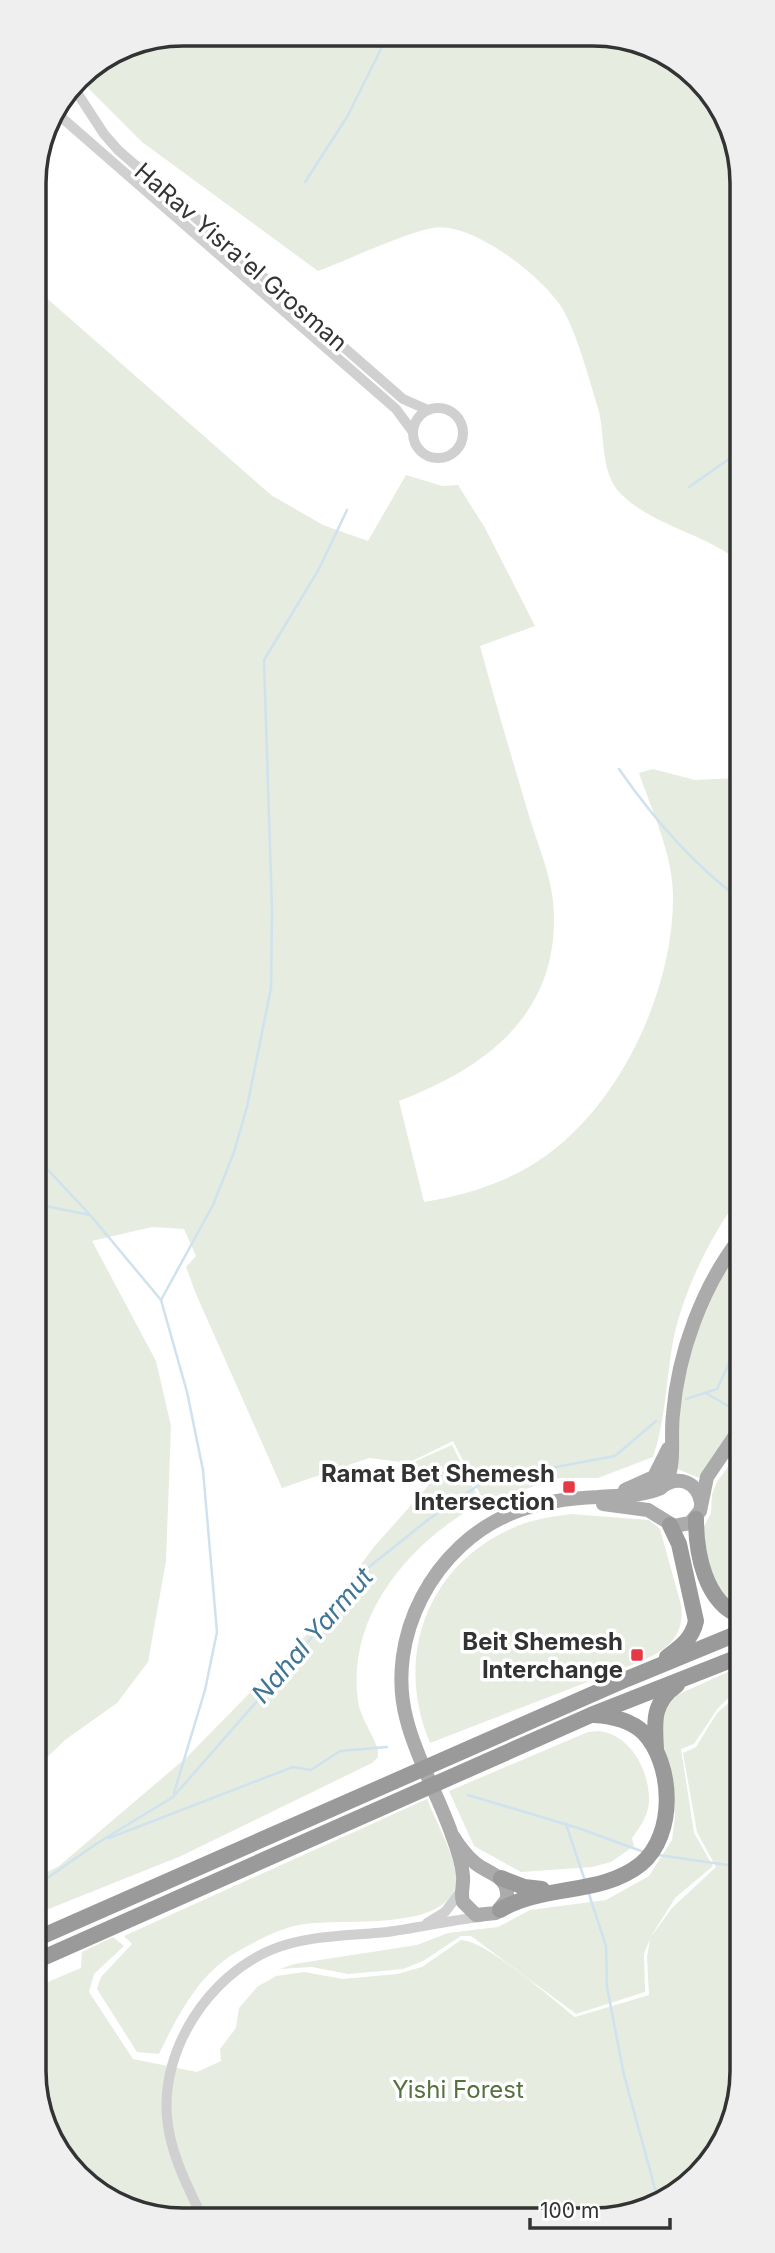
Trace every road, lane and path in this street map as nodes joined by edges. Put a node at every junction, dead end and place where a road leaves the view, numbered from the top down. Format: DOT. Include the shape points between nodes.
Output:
graph roads {
  1 [pos="78,94"];
  2 [pos="62,118"];
  3 [pos="428,410"];
  4 [pos="413,432"];
  5 [pos="729,1254"];
  6 [pos="672,1434"];
  7 [pos="729,1444"];
  8 [pos="664,1486"];
  9 [pos="582,1498"];
  10 [pos="556,1502"];
  11 [pos="701,1502"];
  12 [pos="696,1519"];
  13 [pos="664,1520"];
  14 [pos="729,1612"];
  15 [pos="729,1637"];
  16 [pos="729,1660"];
  17 [pos="696,1673"];
  18 [pos="627,1679"];
  19 [pos="591,1715"];
  20 [pos="656,1754"];
  21 [pos="453,1836"];
  22 [pos="495,1874"];
  23 [pos="462,1888"];
  24 [pos="558,1890"];
  25 [pos="500,1910"];
  26 [pos="481,1917"];
  27 [pos="418,1927"];
  28 [pos="46,1935"];
  29 [pos="46,1957"];
  30 [pos="198,2208"];
  1 -- 3 [label="street, HaRav Yisra'el Grosman" via="118,150 403,399"];
  2 -- 4 [label="street, HaRav Yisra'el Grosman" via="396,409"];
  3 -- 4 [label="street" via="416,421"];
  3 -- 4 [label="street" via="445,409 458,419 463,434 457,448 444,457 429,456 417,446"];
  5 -- 6 [label="main road" via="696,1321 679,1371"];
  6 -- 8 [label="main road" via="672,1465"];
  6 -- 9 [label="main road" via="663,1465 649,1481"];
  7 -- 11 [label="main road" via="707,1477"];
  8 -- 9 [label="main road" via="640,1495"];
  8 -- 11 [label="main road" via="679,1480 689,1483"];
  8 -- 13 [label="main road" via="655,1503"];
  9 -- 10 [label="main road"];
  10 -- 13 [label="main road" via="629,1506"];
  10 -- 21 [label="main road" via="513,1513 478,1533 424,1592 408,1630 401,1667 403,1703 411,1735"];
  11 -- 12 [label="main road"];
  12 -- 13 [label="main road" via="684,1526"];
  12 -- 14 [label="highway" via="708,1581"];
  13 -- 18 [label="highway" via="679,1544 695,1610 693,1633 669,1656"];
  15 -- 18 [label="highway"];
  16 -- 17 [label="highway"];
  17 -- 19 [label="highway"];
  17 -- 20 [label="highway" via="659,1702 654,1721"];
  18 -- 28 [label="highway"];
  19 -- 20 [label="highway" via="636,1727"];
  19 -- 29 [label="highway"];
  20 -- 24 [label="highway" via="666,1808 665,1825 652,1852 618,1878"];
  21 -- 22 [label="main road" via="471,1859"];
  21 -- 23 [label="main road"];
  22 -- 23 [label="main road" via="475,1872"];
  22 -- 24 [label="highway" via="524,1887"];
  22 -- 25 [label="main road" via="507,1894"];
  23 -- 26 [label="main road" via="466,1907"];
  23 -- 27 [label="street" via="445,1912"];
  24 -- 25 [label="highway"];
  25 -- 26 [label="main road"];
  26 -- 27 [label="street"];
  27 -- 30 [label="street" via="296,1941 271,1950 234,1973 202,2006 174,2059 167,2115 176,2159"];
}
